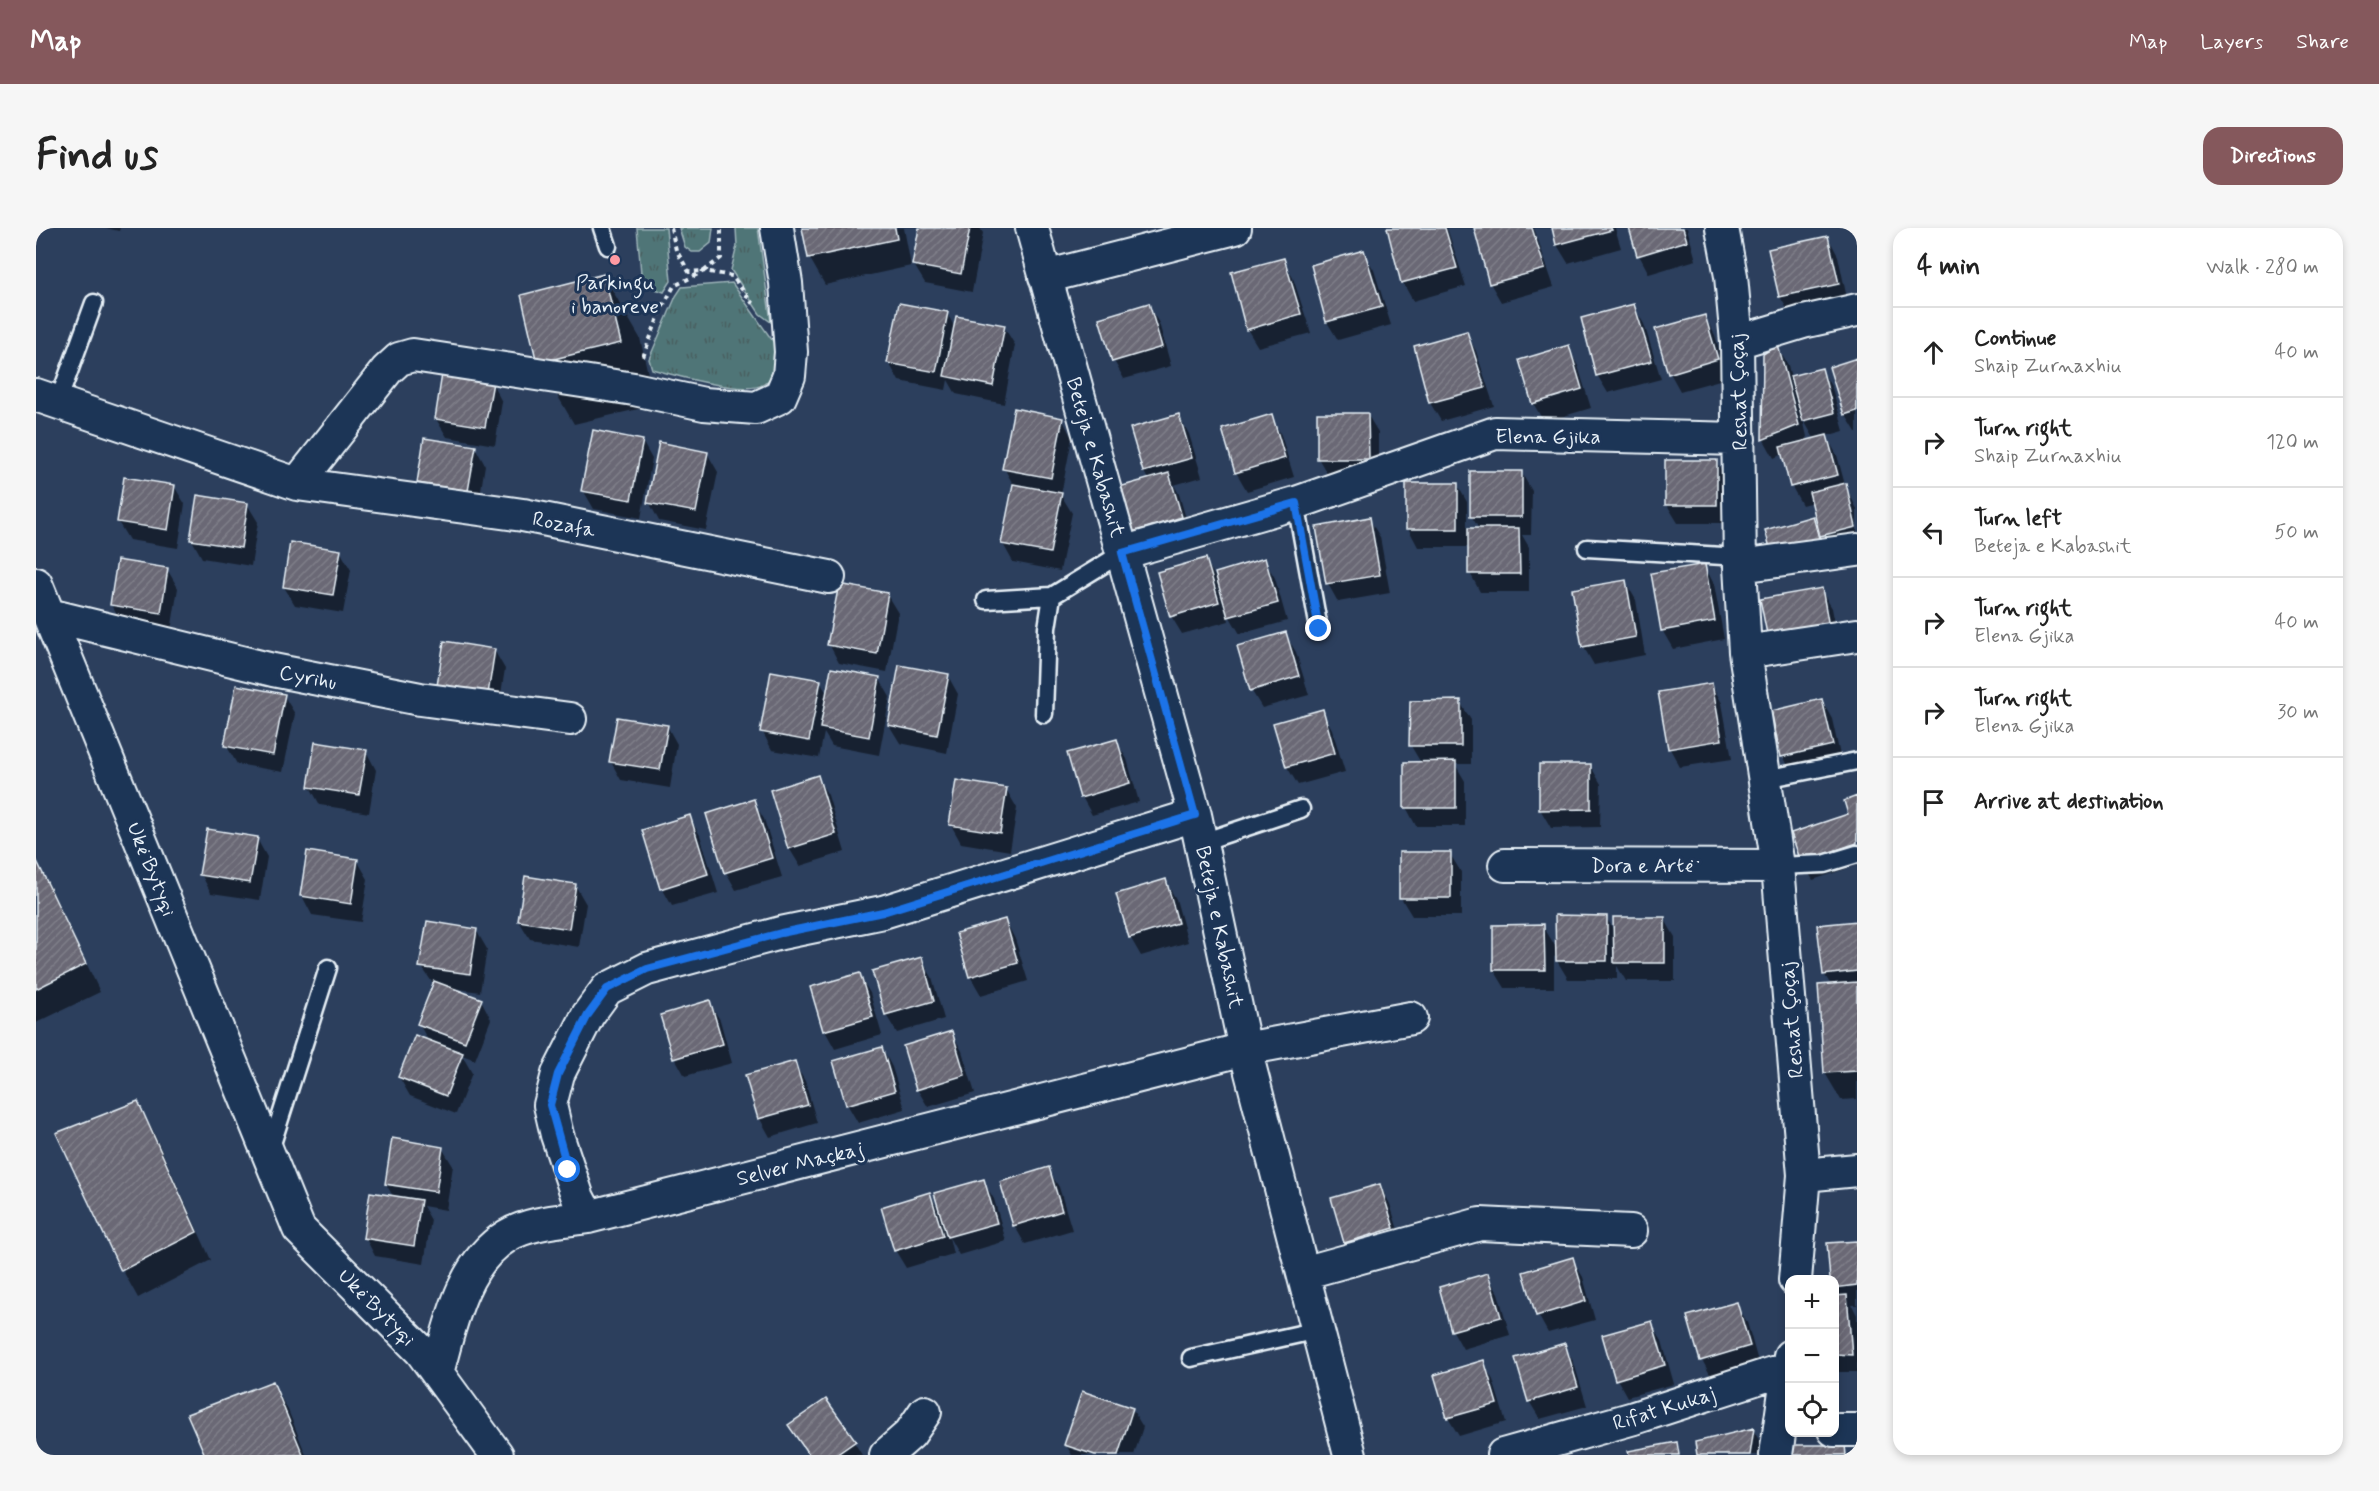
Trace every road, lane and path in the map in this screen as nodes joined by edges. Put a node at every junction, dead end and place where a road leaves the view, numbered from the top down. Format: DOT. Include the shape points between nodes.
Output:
graph roads {
  1 [pos="602,228"];
  2 [pos="671,228"];
  3 [pos="722,228"];
  4 [pos="777,228"];
  5 [pos="1032,228"];
  6 [pos="1235,228"];
  7 [pos="1722,228"];
  8 [pos="608,246"];
  9 [pos="704,271"];
  10 [pos="1045,277"];
  11 [pos="94,303"];
  12 [pos="755,307"];
  13 [pos="1857,310"];
  14 [pos="1737,342"];
  15 [pos="634,389"];
  16 [pos="47,399"];
  17 [pos="1739,439"];
  18 [pos="297,484"];
  19 [pos="1296,503"];
  20 [pos="1587,548"];
  21 [pos="1857,550"];
  22 [pos="1122,553"];
  23 [pos="1740,562"];
  24 [pos="829,577"];
  25 [pos="36,584"];
  26 [pos="1052,596"];
  27 [pos="986,600"];
  28 [pos="49,615"];
  29 [pos="1319,629"];
  30 [pos="1857,635"];
  31 [pos="1745,652"];
  32 [pos="1044,714"];
  33 [pos="570,719"];
  34 [pos="1857,761"];
  35 [pos="1765,779"];
  36 [pos="1301,809"];
  37 [pos="1198,829"];
  38 [pos="1857,854"];
  39 [pos="1505,865"];
  40 [pos="1778,866"];
  41 [pos="328,968"];
  42 [pos="1411,1018"];
  43 [pos="1245,1049"];
  44 [pos="268,1154"];
  45 [pos="1857,1170"];
  46 [pos="1804,1175"];
  47 [pos="588,1217"];
  48 [pos="1631,1231"];
  49 [pos="1303,1272"];
  50 [pos="1795,1275"];
  51 [pos="1318,1330"];
  52 [pos="1191,1359"];
  53 [pos="1785,1363"];
  54 [pos="437,1372"];
  55 [pos="1787,1383"];
  56 [pos="925,1412"];
  57 [pos="1839,1430"];
  58 [pos="1857,1430"];
  59 [pos="1782,1438"];
  60 [pos="497,1455"];
  61 [pos="886,1455"];
  62 [pos="1350,1455"];
  63 [pos="1503,1455"];
  1 -- 8 [label="lane"];
  2 -- 9 [label="path" via="676,250 689,272"];
  3 -- 9 [label="path" via="721,258"];
  4 -- 15 [label="street" via="791,352 789,376 780,397 756,408 704,404"];
  5 -- 10 [label="street, Beteja e Kabashit"];
  6 -- 10 [label="street"];
  7 -- 14 [label="street, Reshat Çoçaj"];
  9 -- 12 [label="path" via="732,276"];
  9 -- 15 [label="path" via="674,286 650,335"];
  10 -- 22 [label="street, Beteja e Kabashit"];
  11 -- 16 [label="lane"];
  13 -- 14 [label="street"];
  14 -- 17 [label="street, Reshat Çoçaj"];
  15 -- 18 [label="street" via="413,356 399,359"];
  16 -- 18 [label="street, Rozafa"];
  17 -- 19 [label="street, Elena Gjika" via="1495,433"];
  17 -- 23 [label="street, Reshat Çoçaj"];
  18 -- 24 [label="street, Rozafa" via="523,515"];
  19 -- 22 [label="street, Elena Gjika"];
  19 -- 29 [label="lane"];
  20 -- 23 [label="lane"];
  21 -- 23 [label="street"];
  22 -- 26 [label="lane"];
  22 -- 37 [label="street, Beteja e Kabashit"];
  23 -- 31 [label="street, Reshat Çoçaj"];
  25 -- 28 [label="street, Ukë Bytyqi"];
  26 -- 27 [label="lane"];
  26 -- 32 [label="lane"];
  28 -- 33 [label="street, Cyrihu" via="273,670 420,699"];
  28 -- 44 [label="street, Ukë Bytyqi"];
  30 -- 31 [label="street"];
  31 -- 35 [label="street, Reshat Çoçaj"];
  34 -- 35 [label="lane"];
  35 -- 40 [label="street, Reshat Çoçaj"];
  36 -- 37 [label="lane"];
  37 -- 43 [label="street, Beteja e Kabashit"];
  37 -- 47 [label="street" via="647,969 607,989 588,1015 558,1074 550,1105 578,1198"];
  38 -- 40 [label="lane" via="1824,864"];
  39 -- 40 [label="street, Dora e Artë"];
  40 -- 46 [label="street, Reshat Çoçaj"];
  41 -- 44 [label="lane"];
  42 -- 43 [label="street, Selver Maçkaj"];
  43 -- 47 [label="street, Selver Maçkaj"];
  43 -- 49 [label="street, Beteja e Kabashit"];
  44 -- 54 [label="street, Ukë Bytyqi" via="298,1229 421,1351"];
  45 -- 46 [label="street"];
  46 -- 50 [label="street, Reshat Çoçaj"];
  47 -- 54 [label="street, Selver Maçkaj" via="531,1226 507,1236 483,1255 452,1319"];
  48 -- 49 [label="street" via="1480,1224"];
  49 -- 51 [label="street, Beteja e Kabashit"];
  51 -- 52 [label="lane"];
  51 -- 62 [label="street, Beteja e Kabashit"];
  53 -- 63 [label="street, Rifat Kukaj" via="1634,1418"];
  54 -- 60 [label="street, Ukë Bytyqi"];
  55 -- 59 [label="street"];
  56 -- 61 [label="street" via="910,1434"];
  57 -- 58 [label="street"];
}
